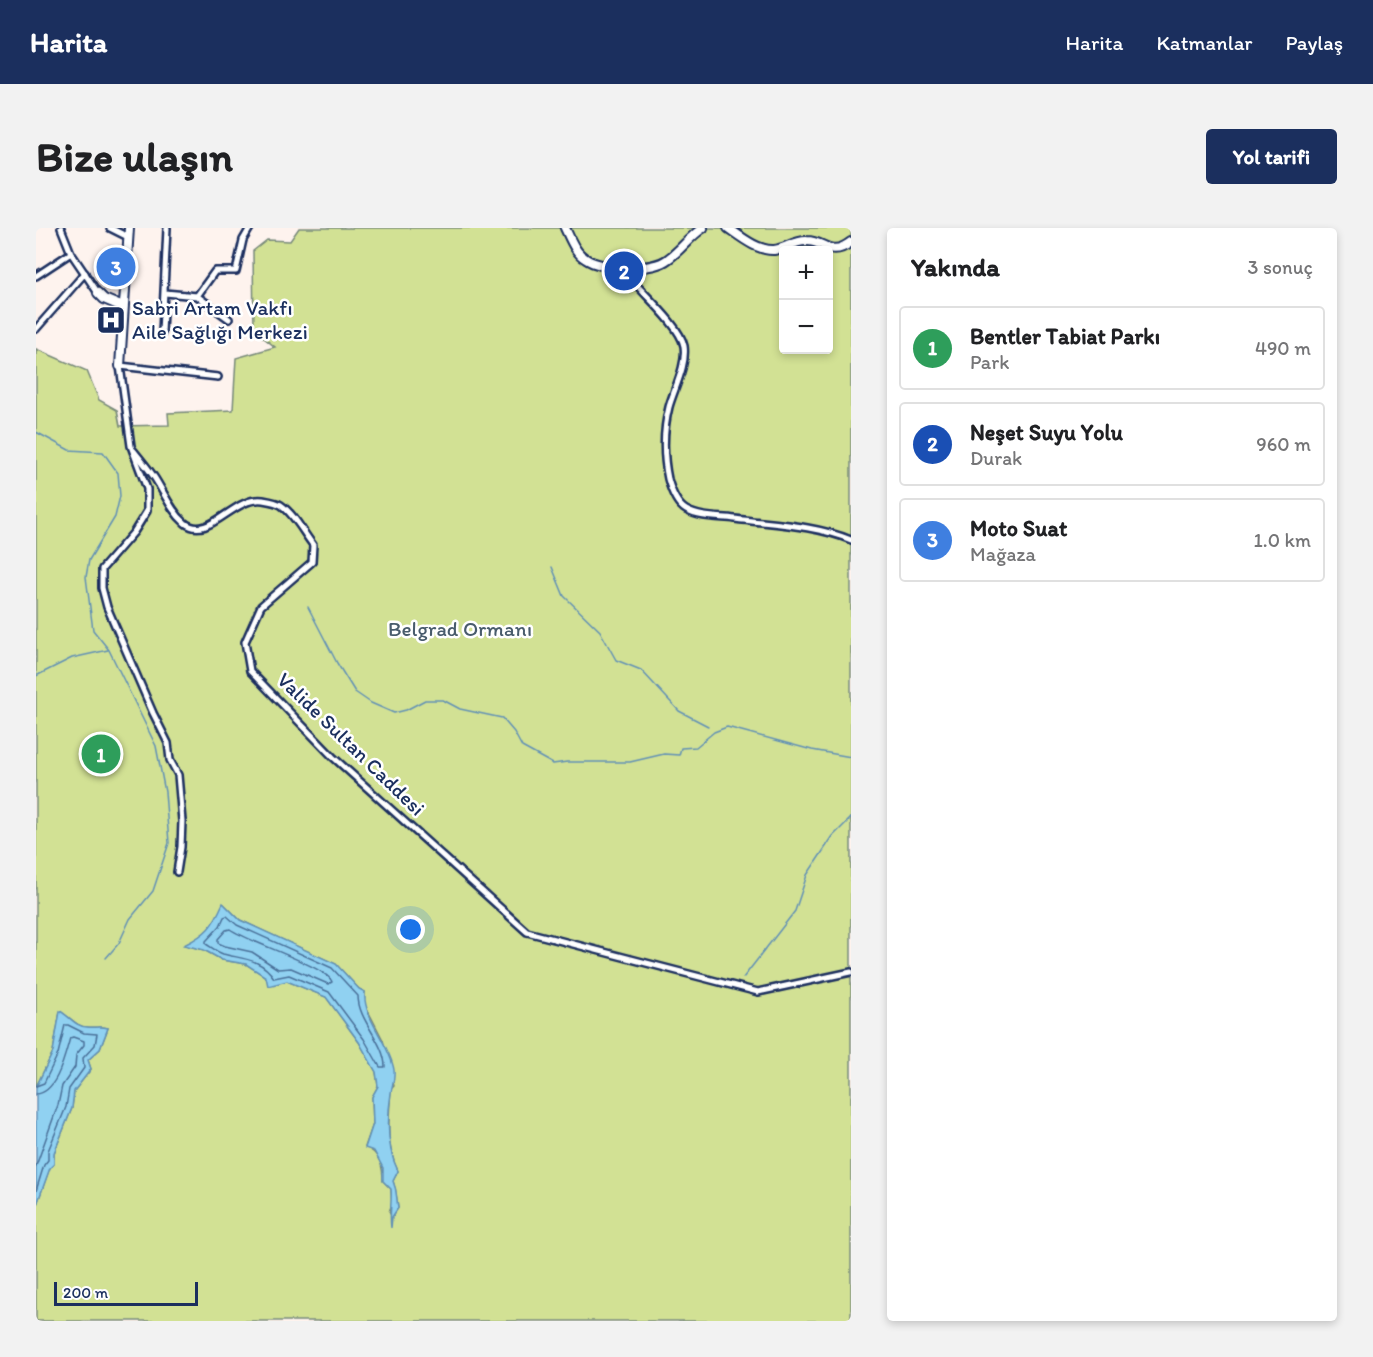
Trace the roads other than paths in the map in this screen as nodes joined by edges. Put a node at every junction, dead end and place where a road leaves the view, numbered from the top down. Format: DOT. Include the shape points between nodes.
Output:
graph roads {
  1 [pos="61,228"];
  2 [pos="110,228"];
  3 [pos="129,228"];
  4 [pos="167,228"];
  5 [pos="250,228"];
  6 [pos="565,228"];
  7 [pos="703,228"];
  8 [pos="728,228"];
  9 [pos="128,237"];
  10 [pos="851,242"];
  11 [pos="71,253"];
  12 [pos="622,268"];
  13 [pos="85,273"];
  14 [pos="36,276"];
  15 [pos="99,293"];
  16 [pos="165,293"];
  17 [pos="197,296"];
  18 [pos="123,307"];
  19 [pos="229,319"];
  20 [pos="36,329"];
  21 [pos="162,333"];
  22 [pos="120,366"];
  23 [pos="218,377"];
  24 [pos="134,452"];
  25 [pos="851,540"];
  26 [pos="177,872"];
  27 [pos="851,972"];
  1 -- 11 [label="street"];
  2 -- 9 [label="street"];
  3 -- 9 [label="street"];
  4 -- 16 [label="street"];
  5 -- 17 [label="street" via="236,271 216,270"];
  6 -- 12 [label="street" via="586,260"];
  7 -- 12 [label="street" via="666,261"];
  8 -- 10 [label="street" via="751,244 773,250 807,241 831,249 844,248"];
  9 -- 18 [label="street"];
  11 -- 13 [label="street"];
  11 -- 14 [label="street"];
  12 -- 25 [label="street" via="683,341 682,365 664,441 668,477 676,500 685,509 709,516 824,531"];
  13 -- 15 [label="street"];
  13 -- 20 [label="street"];
  15 -- 18 [label="street"];
  16 -- 17 [label="street"];
  16 -- 21 [label="street"];
  17 -- 19 [label="street"];
  18 -- 22 [label="street"];
  22 -- 23 [label="street"];
  22 -- 24 [label="street"];
  24 -- 26 [label="street" via="147,489 147,511 102,569 102,588 178,775 182,820"];
  24 -- 27 [label="street, Valide Sultan Caddesi" via="186,524 203,528 242,502 255,499 279,503 285,508 313,545 312,562 261,606 245,642 250,671 333,757 527,932 758,992"];
}
